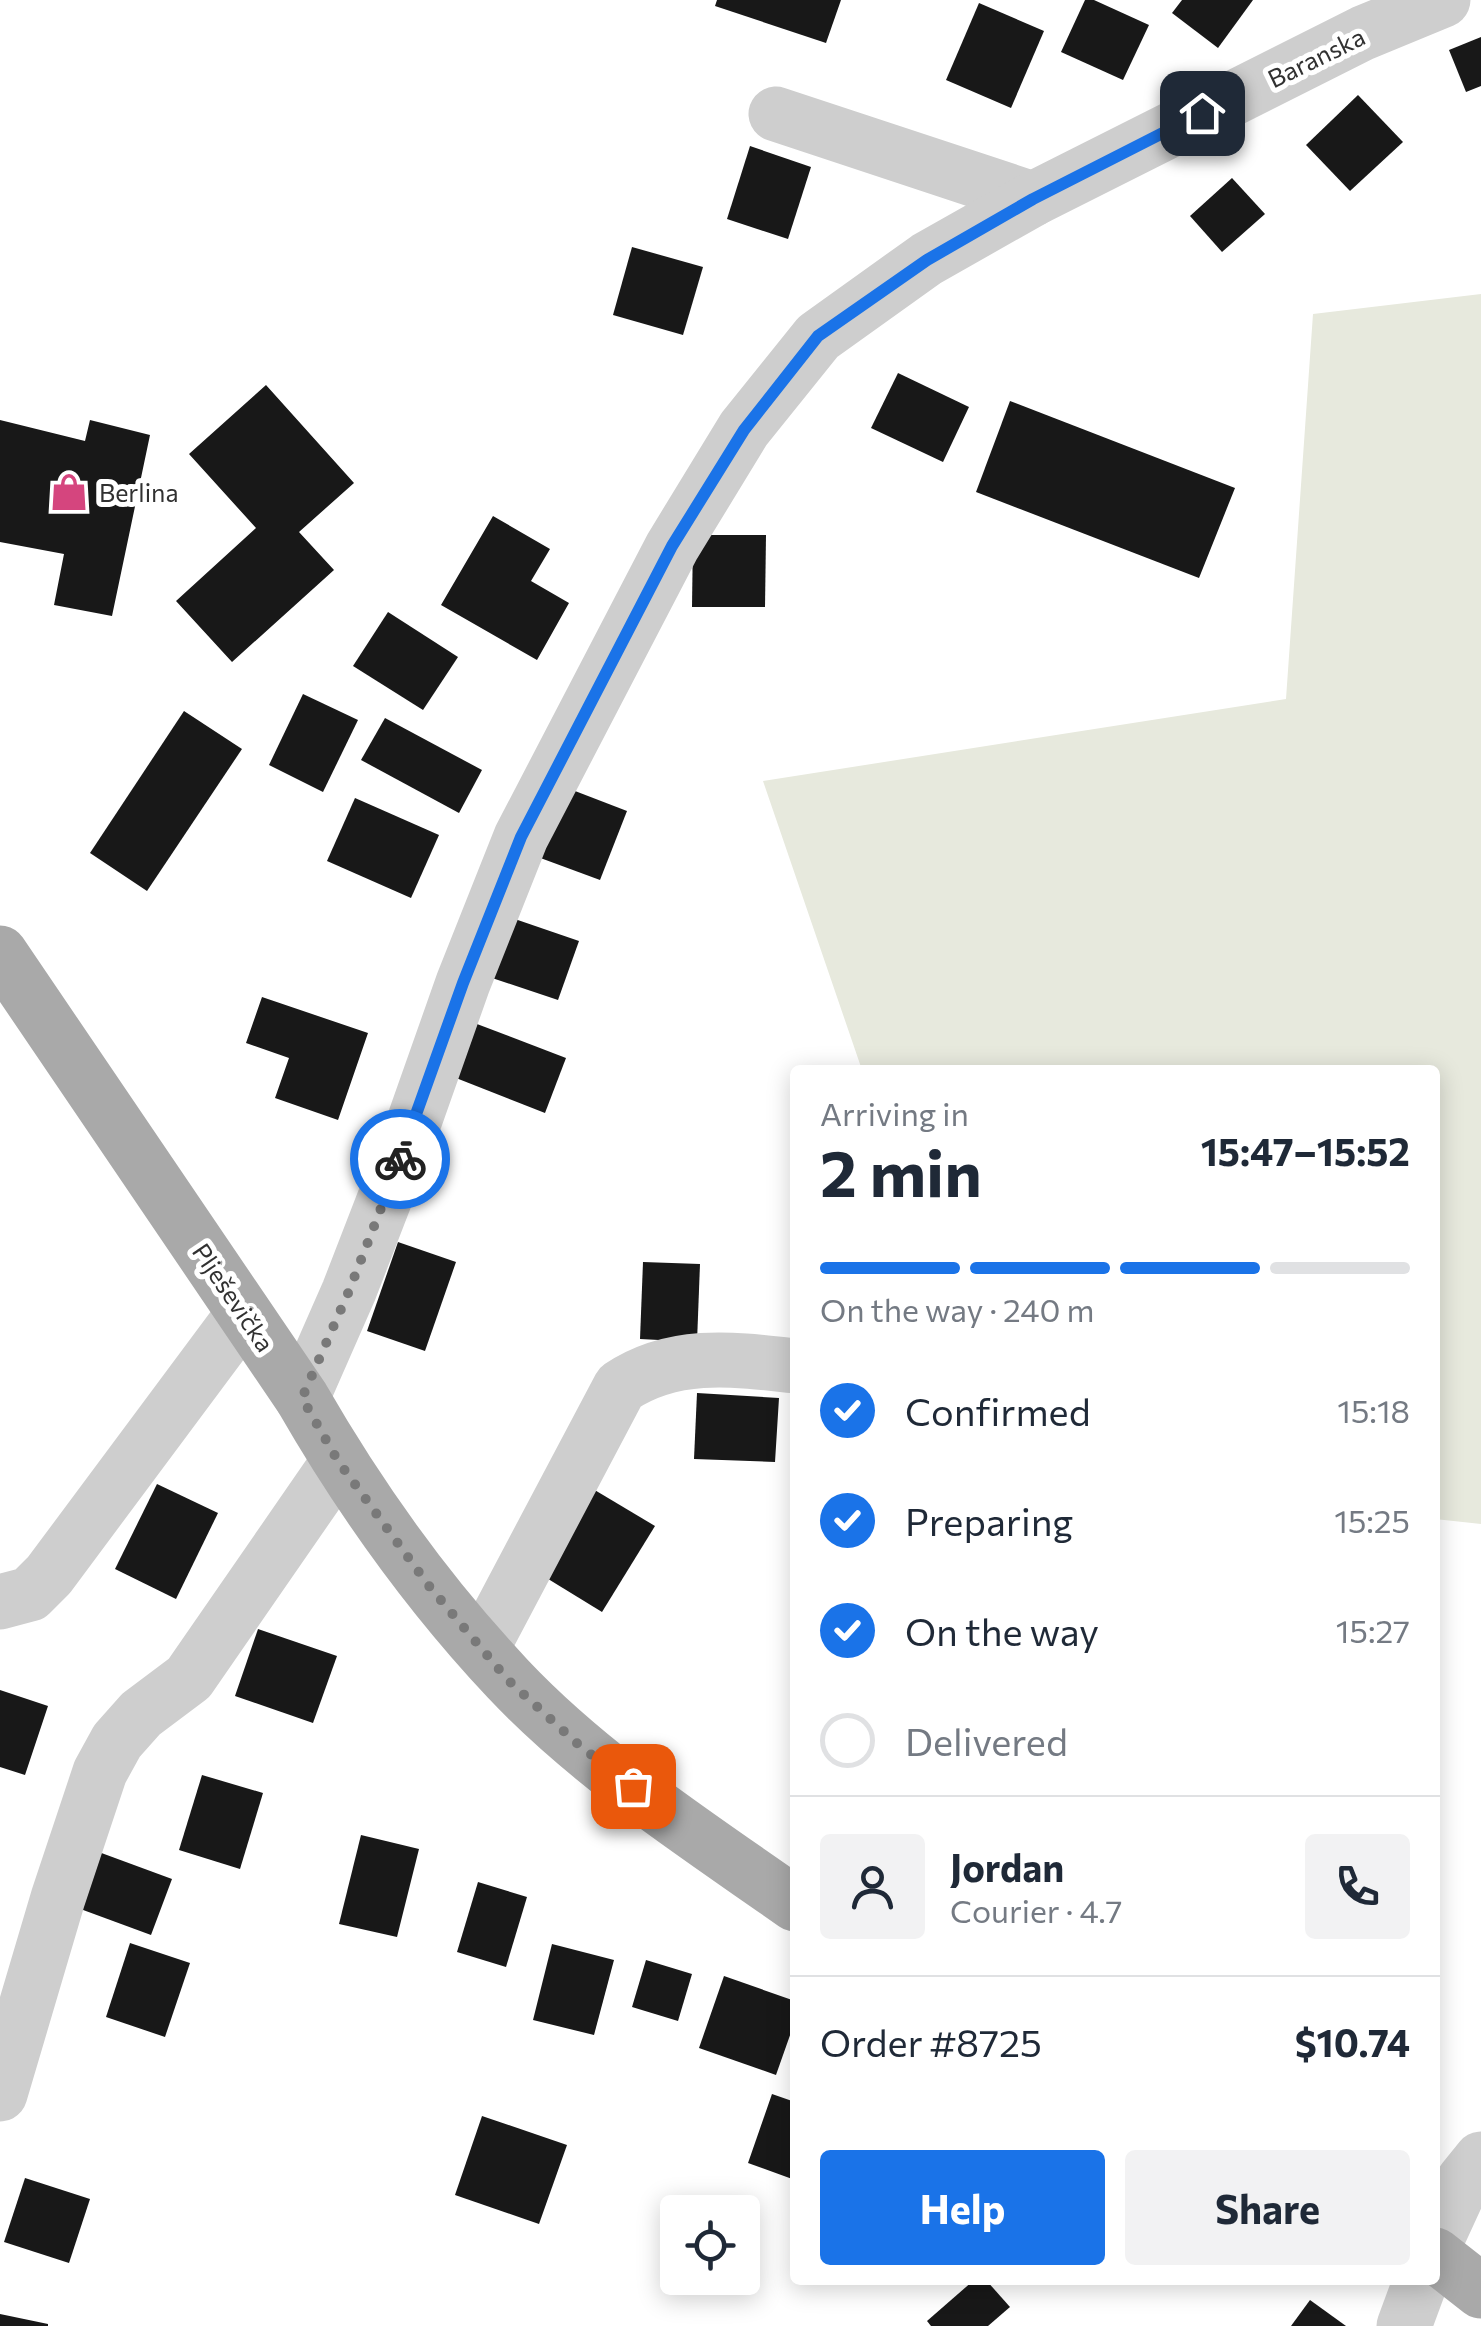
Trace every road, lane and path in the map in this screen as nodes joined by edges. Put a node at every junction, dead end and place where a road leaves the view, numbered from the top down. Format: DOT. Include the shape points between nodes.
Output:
graph roads {
  1 [pos="1443,0"];
  2 [pos="776,114"];
  3 [pos="1033,199"];
  4 [pos="0,952"];
  5 [pos="244,1313"];
  6 [pos="790,1366"];
  7 [pos="302,1398"];
  8 [pos="338,1461"];
  9 [pos="0,1602"];
  10 [pos="482,1648"];
  11 [pos="790,1900"];
  12 [pos="0,2094"];
  13 [pos="1481,2159"];
  14 [pos="1440,2232"];
  15 [pos="1440,2259"];
  16 [pos="1419,2285"];
  17 [pos="1481,2291"];
  18 [pos="1404,2326"];
  1 -- 3 [label="street, Baranska" via="1363,33"];
  2 -- 3 [label="street"];
  3 -- 7 [label="street, Baranska" via="927,260 818,336 744,430 672,546 521,837"];
  4 -- 5 [label="main road, Plješevička"];
  5 -- 7 [label="main road, Plješevička"];
  5 -- 9 [label="street" via="50,1575 30,1594"];
  6 -- 10 [label="street" via="688,1360 644,1372 620,1388"];
  7 -- 8 [label="main road, Plješevička"];
  8 -- 10 [label="main road, Plješevička"];
  8 -- 12 [label="street" via="189,1678 141,1714 100,1772"];
  10 -- 11 [label="main road, Plješevička" via="581,1747"];
  13 -- 14 [label="street"];
  15 -- 17 [label="main road"];
  16 -- 18 [label="street"];
}
